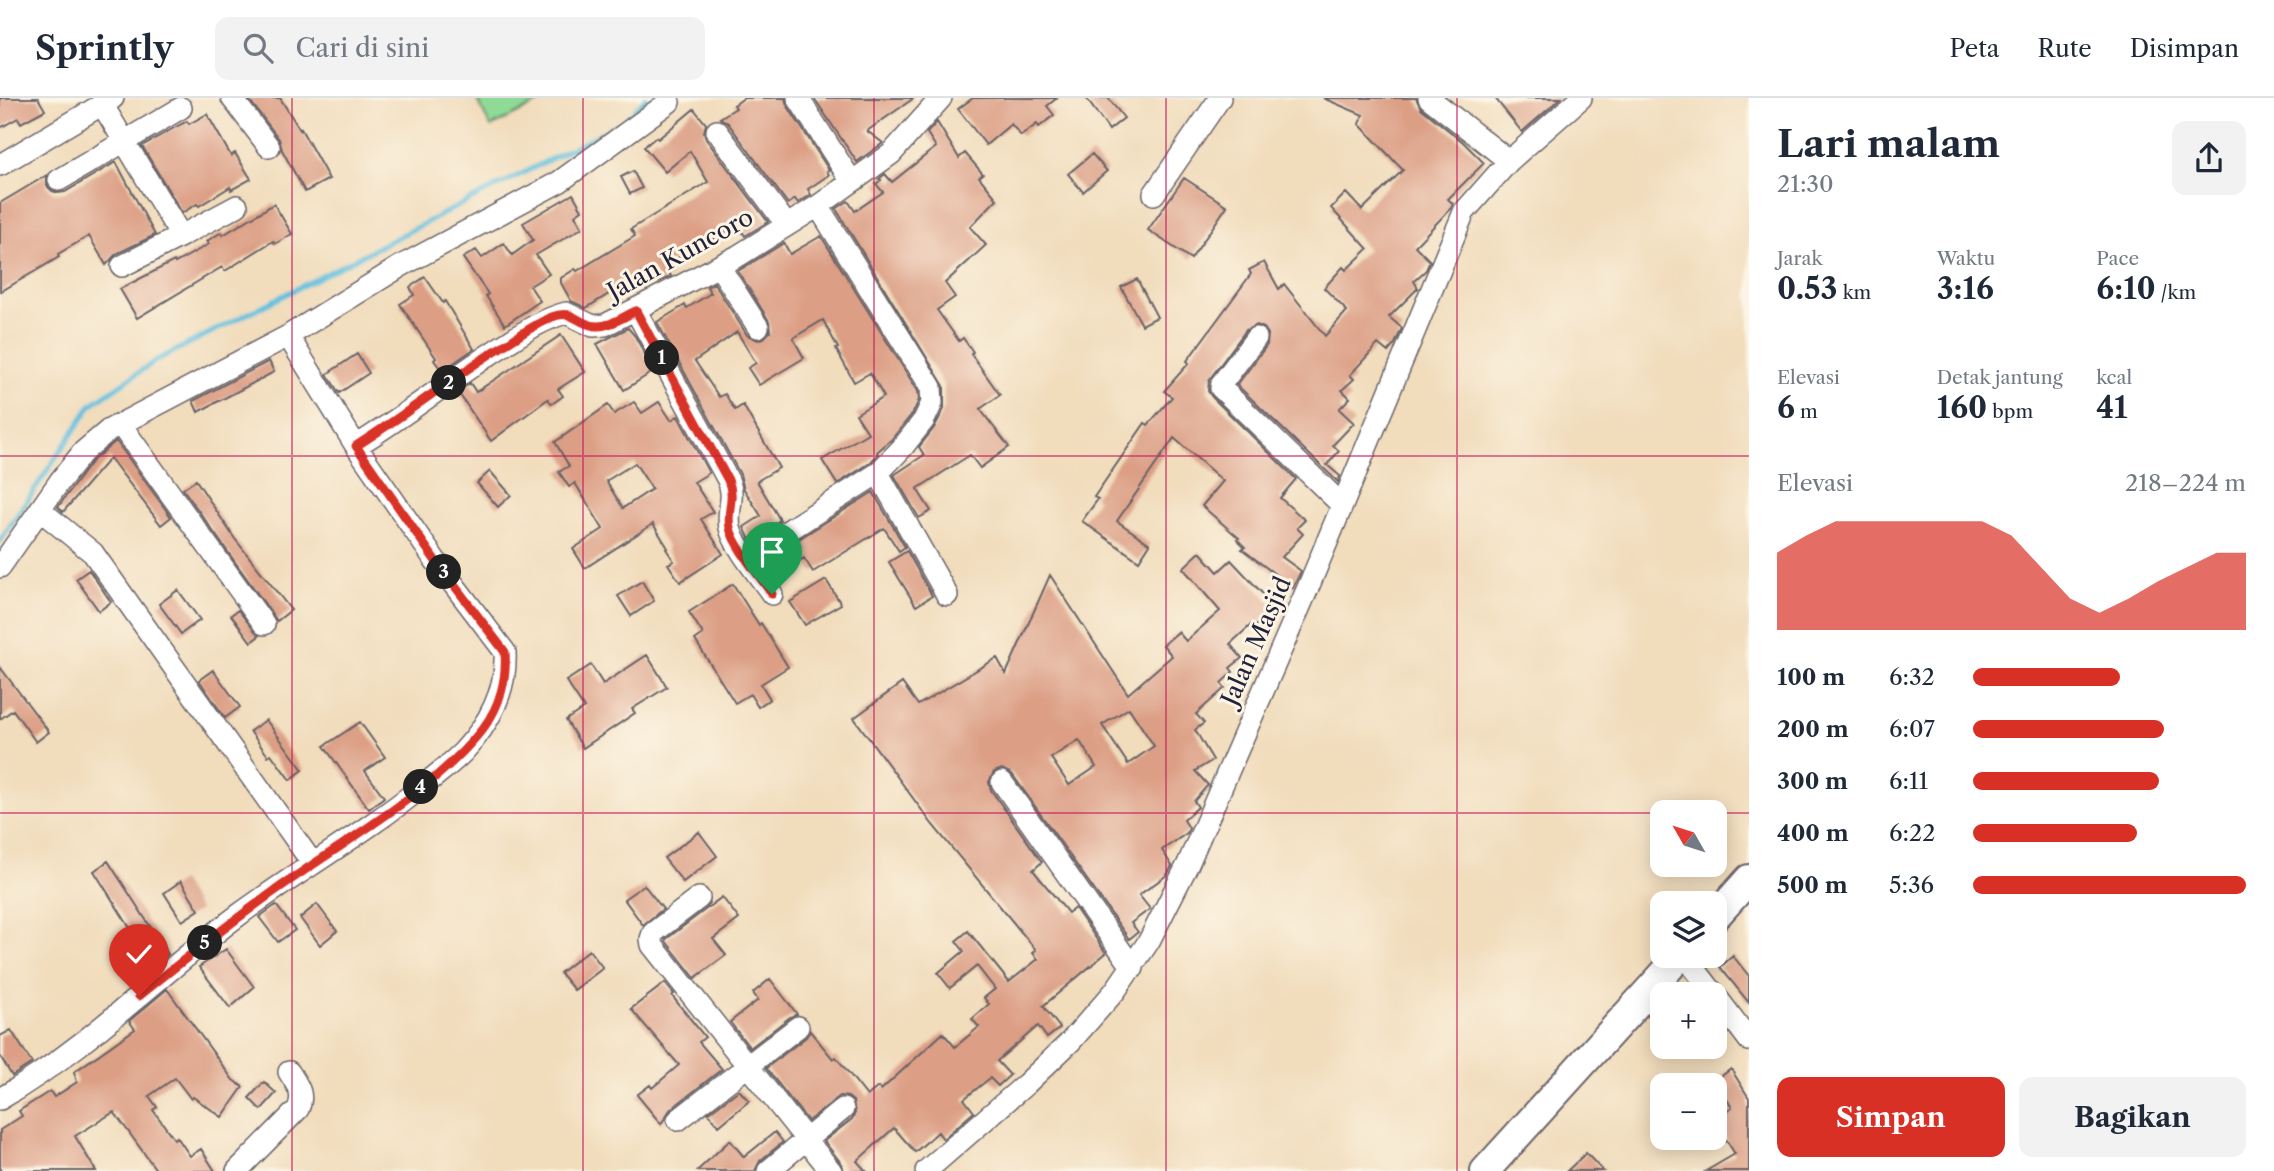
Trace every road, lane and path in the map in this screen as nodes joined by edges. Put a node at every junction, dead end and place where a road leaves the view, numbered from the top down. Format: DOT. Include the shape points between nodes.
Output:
graph roads {
  1 [pos="232,98"];
  2 [pos="797,98"];
  3 [pos="941,98"];
  4 [pos="1220,98"];
  5 [pos="1429,98"];
  6 [pos="1581,98"];
  7 [pos="669,102"];
  8 [pos="181,108"];
  9 [pos="111,115"];
  10 [pos="718,131"];
  11 [pos="269,147"];
  12 [pos="1509,161"];
  13 [pos="0,165"];
  14 [pos="59,180"];
  15 [pos="852,182"];
  16 [pos="1154,194"];
  17 [pos="237,206"];
  18 [pos="818,206"];
  19 [pos="786,224"];
  20 [pos="181,236"];
  21 [pos="122,266"];
  22 [pos="719,266"];
  23 [pos="636,311"];
  24 [pos="758,327"];
  25 [pos="288,336"];
  26 [pos="1255,338"];
  27 [pos="120,424"];
  28 [pos="356,446"];
  29 [pos="877,474"];
  30 [pos="1342,505"];
  31 [pos="40,510"];
  32 [pos="747,557"];
  33 [pos="0,567"];
  34 [pos="772,594"];
  35 [pos="947,594"];
  36 [pos="264,624"];
  37 [pos="1002,782"];
  38 [pos="313,864"];
  39 [pos="1749,879"];
  40 [pos="699,898"];
  41 [pos="1727,904"];
  42 [pos="1133,968"];
  43 [pos="1671,968"];
  44 [pos="1692,968"];
  45 [pos="1704,982"];
  46 [pos="1727,1011"];
  47 [pos="798,1027"];
  48 [pos="1749,1040"];
  49 [pos="747,1068"];
  50 [pos="289,1072"];
  51 [pos="0,1098"];
  52 [pos="843,1109"];
  53 [pos="678,1120"];
  54 [pos="804,1140"];
  55 [pos="237,1171"];
  56 [pos="768,1171"];
  57 [pos="831,1171"];
  58 [pos="926,1171"];
  59 [pos="1485,1171"];
  1 -- 11 [label="street"];
  2 -- 15 [label="street"];
  3 -- 15 [label="street, Jalan Kuncoro" via="891,154"];
  4 -- 16 [label="street"];
  5 -- 12 [label="street"];
  6 -- 12 [label="street, Jalan Masjid"];
  7 -- 25 [label="street" via="559,182 401,266"];
  8 -- 9 [label="street"];
  9 -- 13 [label="street"];
  9 -- 14 [label="street"];
  9 -- 20 [label="street"];
  10 -- 19 [label="street"];
  12 -- 30 [label="street, Jalan Masjid" via="1464,212"];
  15 -- 18 [label="street, Jalan Kuncoro"];
  17 -- 20 [label="street"];
  18 -- 19 [label="street, Jalan Kuncoro"];
  18 -- 29 [label="street" via="932,387 932,403 924,420"];
  19 -- 22 [label="street, Jalan Kuncoro"];
  20 -- 21 [label="street"];
  22 -- 23 [label="street, Jalan Kuncoro"];
  22 -- 24 [label="street"];
  23 -- 28 [label="street, Jalan Kuncoro" via="605,325 593,326 566,313 540,322"];
  23 -- 32 [label="street" via="733,491 730,526"];
  25 -- 27 [label="street"];
  25 -- 28 [label="street"];
  26 -- 30 [label="street" via="1221,388"];
  27 -- 31 [label="street" via="83,452"];
  27 -- 36 [label="street"];
  28 -- 38 [label="street" via="505,652 506,669 501,694 486,725 462,753 398,806"];
  29 -- 32 [label="street"];
  29 -- 35 [label="street"];
  30 -- 42 [label="street, Jalan Masjid" via="1188,864"];
  31 -- 33 [label="street"];
  31 -- 38 [label="street" via="93,553"];
  32 -- 34 [label="street"];
  37 -- 42 [label="street"];
  38 -- 51 [label="street" via="239,916 97,1033"];
  39 -- 41 [label="main road"];
  40 -- 49 [label="street" via="653,933 652,945"];
  42 -- 58 [label="street, Jalan Masjid" via="1062,1049"];
  43 -- 59 [label="main road"];
  44 -- 45 [label="street"];
  46 -- 48 [label="street"];
  47 -- 49 [label="street"];
  49 -- 53 [label="street"];
  49 -- 54 [label="street"];
  50 -- 55 [label="street" via="301,1092 298,1109"];
  52 -- 54 [label="street"];
  54 -- 56 [label="street"];
  54 -- 57 [label="street"];
}
